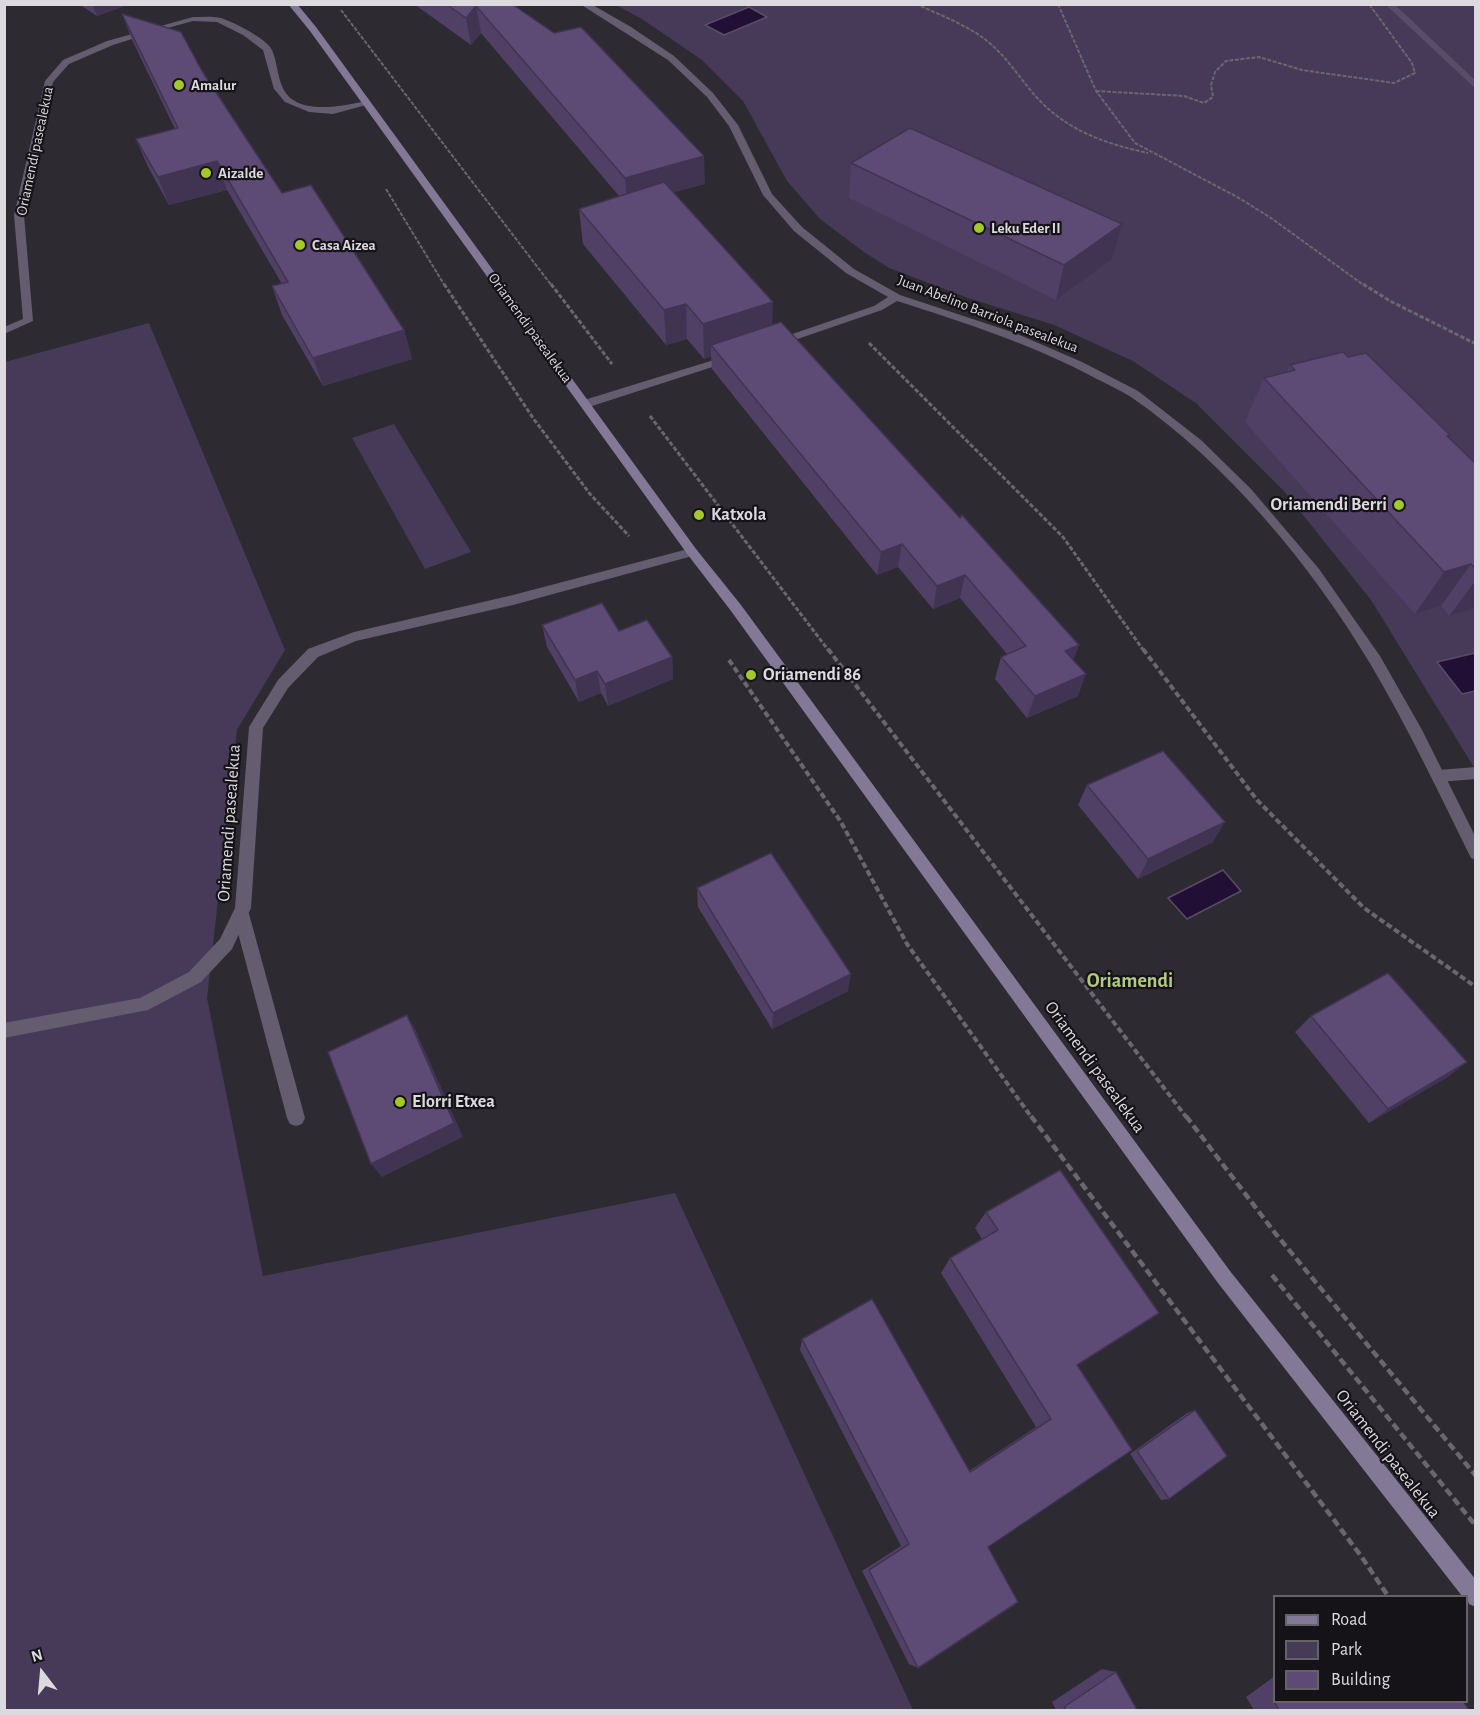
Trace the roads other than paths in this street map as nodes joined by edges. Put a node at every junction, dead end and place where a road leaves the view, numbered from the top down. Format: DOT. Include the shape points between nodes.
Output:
graph roads {
  1 [pos="292,4"];
  2 [pos="584,4"];
  3 [pos="366,104"];
  4 [pos="896,297"];
  5 [pos="4,331"];
  6 [pos="767,345"];
  7 [pos="745,353"];
  8 [pos="585,404"];
  9 [pos="692,552"];
  10 [pos="1476,773"];
  11 [pos="1438,776"];
  12 [pos="1475,850"];
  13 [pos="241,914"];
  14 [pos="4,1031"];
  15 [pos="296,1118"];
  16 [pos="1476,1597"];
  1 -- 3 [label="street, Oriamendi pasealekua"];
  2 -- 4 [label="street, Juan Abelino Barriola pasealekua" via="670,58 710,95 733,125 768,195 798,229 850,271"];
  3 -- 5 [label="street, Oriamendi pasealekua" via="333,111 309,109 288,100 278,89 267,49 246,33 218,20 193,19 156,28 66,62 49,81 19,215 28,321"];
  3 -- 8 [label="street, Oriamendi pasealekua"];
  4 -- 6 [label="street" via="878,308"];
  4 -- 11 [label="street, Juan Abelino Barriola pasealekua" via="1011,335 1078,364 1134,394 1197,443 1247,492 1316,572 1375,660"];
  7 -- 8 [label="street"];
  8 -- 9 [label="street, Oriamendi pasealekua"];
  9 -- 13 [label="street, Oriamendi pasealekua" via="354,637 313,653 283,684 256,727"];
  9 -- 16 [label="street, Oriamendi pasealekua" via="1224,1276"];
  10 -- 11 [label="street"];
  11 -- 12 [label="street, Juan Abelino Barriola pasealekua"];
  13 -- 14 [label="street, Oriamendi pasealekua" via="226,944 195,977 141,1005"];
  13 -- 15 [label="street"];
}
